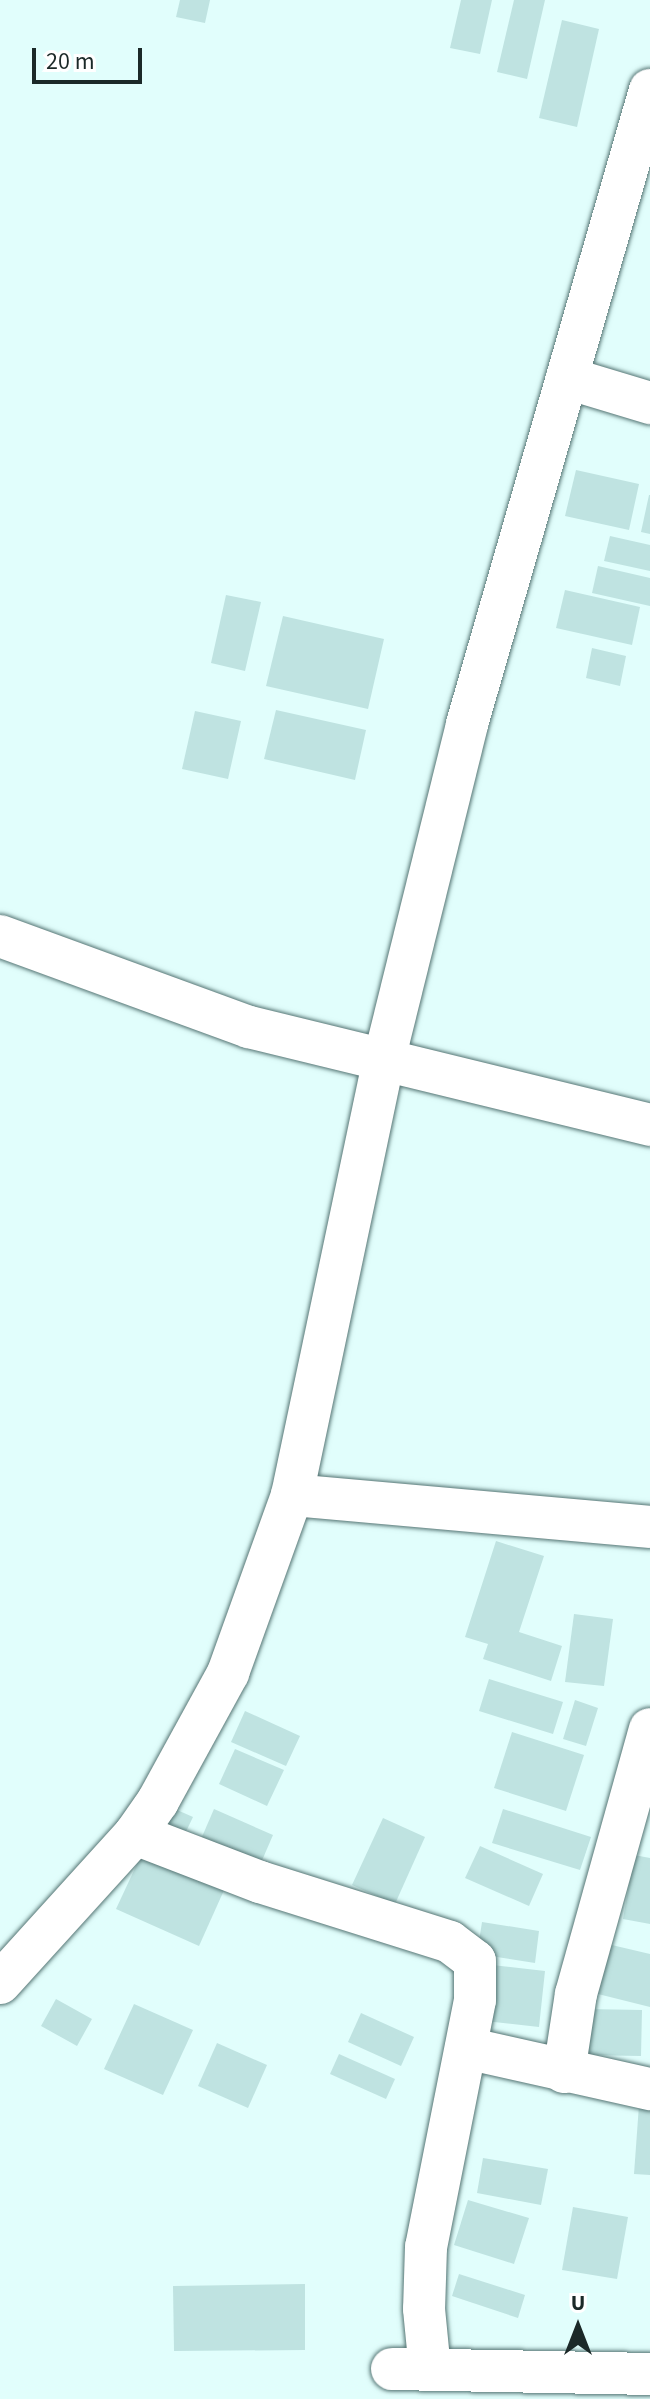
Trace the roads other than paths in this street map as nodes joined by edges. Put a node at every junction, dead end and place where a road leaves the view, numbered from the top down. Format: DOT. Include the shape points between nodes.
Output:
graph roads {
  1 [pos="650,90"];
  2 [pos="567,378"];
  3 [pos="650,403"];
  4 [pos="0,936"];
  5 [pos="384,1060"];
  6 [pos="650,1125"];
  7 [pos="292,1495"];
  8 [pos="650,1527"];
  9 [pos="650,1729"];
  10 [pos="135,1834"];
  11 [pos="0,1983"];
  12 [pos="466,2048"];
  13 [pos="564,2072"];
  14 [pos="650,2089"];
  15 [pos="650,2374"];
  1 -- 2 [label="street"];
  2 -- 3 [label="street"];
  2 -- 5 [label="street" via="467,724"];
  4 -- 5 [label="street" via="249,1027"];
  5 -- 6 [label="street"];
  5 -- 7 [label="street"];
  7 -- 8 [label="street"];
  7 -- 10 [label="street" via="228,1673"];
  9 -- 13 [label="street" via="576,1994"];
  10 -- 11 [label="street"];
  10 -- 12 [label="street" via="260,1882 459,1946 475,1961 477,1976"];
  12 -- 13 [label="street"];
  12 -- 15 [label="street" via="426,2247 424,2309 411,2369"];
  13 -- 14 [label="street"];
}
